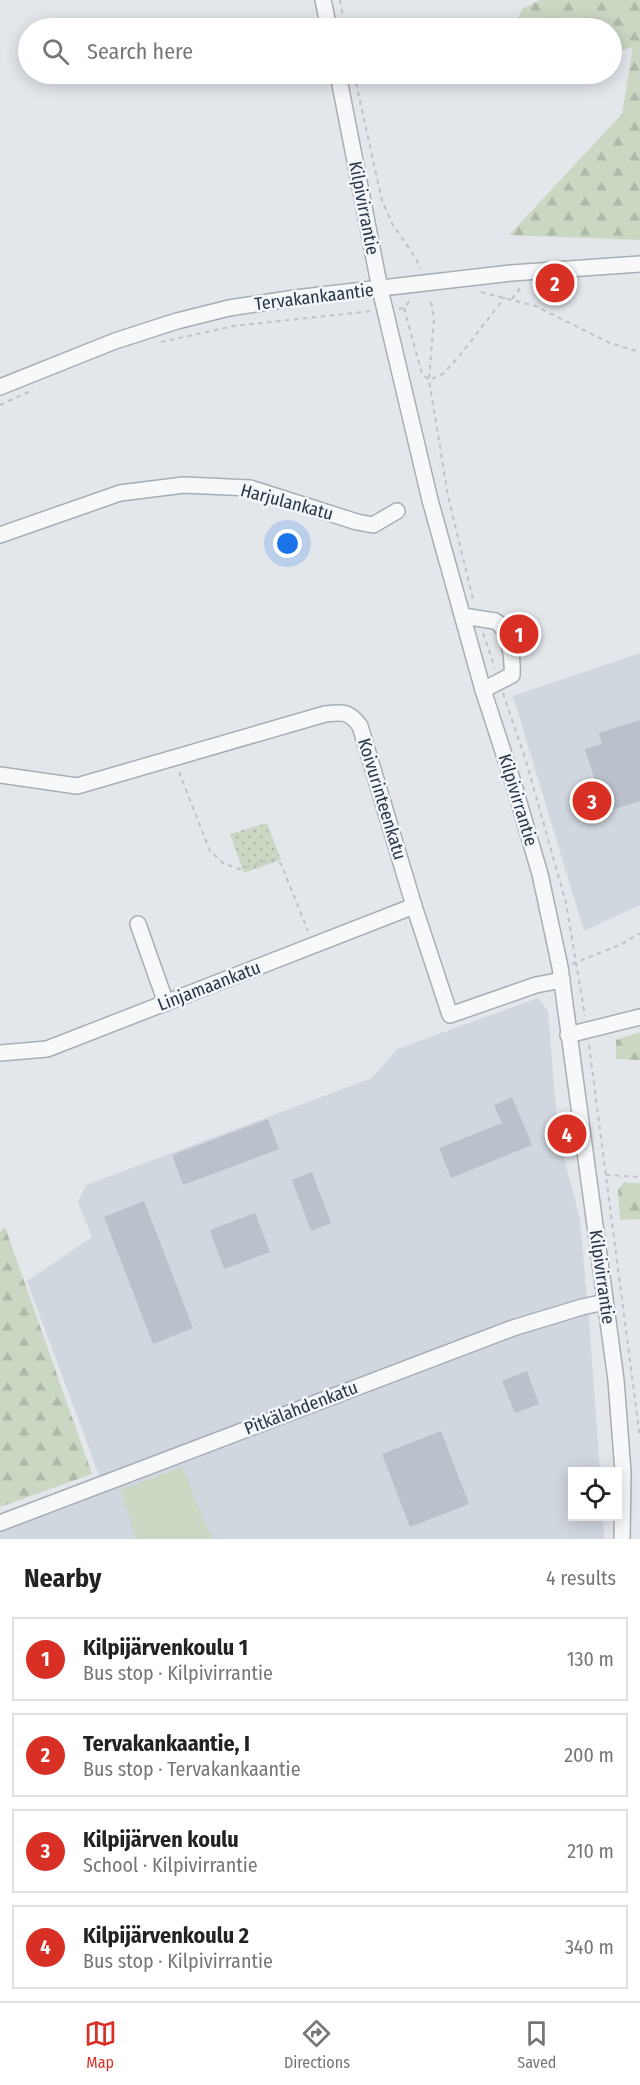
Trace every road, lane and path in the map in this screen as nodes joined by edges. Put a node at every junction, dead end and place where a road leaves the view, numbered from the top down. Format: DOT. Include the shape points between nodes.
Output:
graph roads {
  1 [pos="324,0"];
  2 [pos="340,0"];
  3 [pos="327,18"];
  4 [pos="343,18"];
  5 [pos="340,84"];
  6 [pos="356,84"];
  7 [pos="640,264"];
  8 [pos="422,271"];
  9 [pos="522,285"];
  10 [pos="380,289"];
  11 [pos="481,292"];
  12 [pos="505,297"];
  13 [pos="411,298"];
  14 [pos="512,300"];
  15 [pos="404,308"];
  16 [pos="385,310"];
  17 [pos="156,343"];
  18 [pos="640,352"];
  19 [pos="0,387"];
  20 [pos="41,387"];
  21 [pos="0,405"];
  22 [pos="397,511"];
  23 [pos="0,535"];
  24 [pos="463,616"];
  25 [pos="483,690"];
  26 [pos="173,758"];
  27 [pos="0,776"];
  28 [pos="414,906"];
  29 [pos="138,924"];
  30 [pos="640,933"];
  31 [pos="314,945"];
  32 [pos="561,974"];
  33 [pos="166,1003"];
  34 [pos="640,1017"];
  35 [pos="568,1035"];
  36 [pos="589,1046"];
  37 [pos="0,1053"];
  38 [pos="606,1175"];
  39 [pos="640,1177"];
  40 [pos="605,1302"];
  41 [pos="640,1438"];
  42 [pos="0,1523"];
  43 [pos="622,1539"];
  1 -- 3 [label="street"];
  2 -- 4 [label="path"];
  5 -- 10 [label="street, Kilpivirrantie"];
  6 -- 8 [label="path" via="382,201"];
  7 -- 10 [label="street, Tervakankaantie" via="511,273"];
  9 -- 14 [label="path"];
  10 -- 16 [label="street, Kilpivirrantie"];
  10 -- 19 [label="street, Tervakankaantie" via="229,308 177,321"];
  11 -- 12 [label="path"];
  12 -- 14 [label="path"];
  12 -- 15 [label="path" via="449,368 429,380 422,374"];
  13 -- 15 [label="path"];
  14 -- 18 [label="path" via="536,306 610,343"];
  15 -- 16 [label="path"];
  16 -- 17 [label="path" via="234,326"];
  16 -- 24 [label="street, Kilpivirrantie" via="430,500"];
  20 -- 21 [label="path"];
  22 -- 23 [label="street, Harjulankatu" via="373,525 250,488 184,485 120,493"];
  24 -- 25 [label="street, Kilpivirrantie"];
  24 -- 25 [label="street" via="499,623 513,663 512,675"];
  25 -- 32 [label="street, Kilpivirrantie" via="540,874"];
  26 -- 27 [label="street, Koivurinteenkatu" via="77,786"];
  26 -- 28 [label="street, Koivurinteenkatu" via="325,714 342,712 353,717 360,726"];
  26 -- 31 [label="path" via="210,851 239,869 275,859 281,864"];
  28 -- 31 [label="street, Linjamaankatu"];
  28 -- 32 [label="street, Koivurinteenkatu" via="450,1015"];
  29 -- 33 [label="street"];
  30 -- 32 [label="path"];
  31 -- 33 [label="street, Linjamaankatu"];
  32 -- 35 [label="street, Kilpivirrantie"];
  33 -- 37 [label="street, Linjamaankatu" via="47,1049"];
  34 -- 35 [label="street"];
  35 -- 40 [label="street, Kilpivirrantie"];
  36 -- 38 [label="path"];
  38 -- 39 [label="path"];
  38 -- 41 [label="path"];
  40 -- 42 [label="street, Pitkälahdenkatu" via="513,1328"];
  40 -- 43 [label="street, Kilpivirrantie" via="623,1472"];
}
